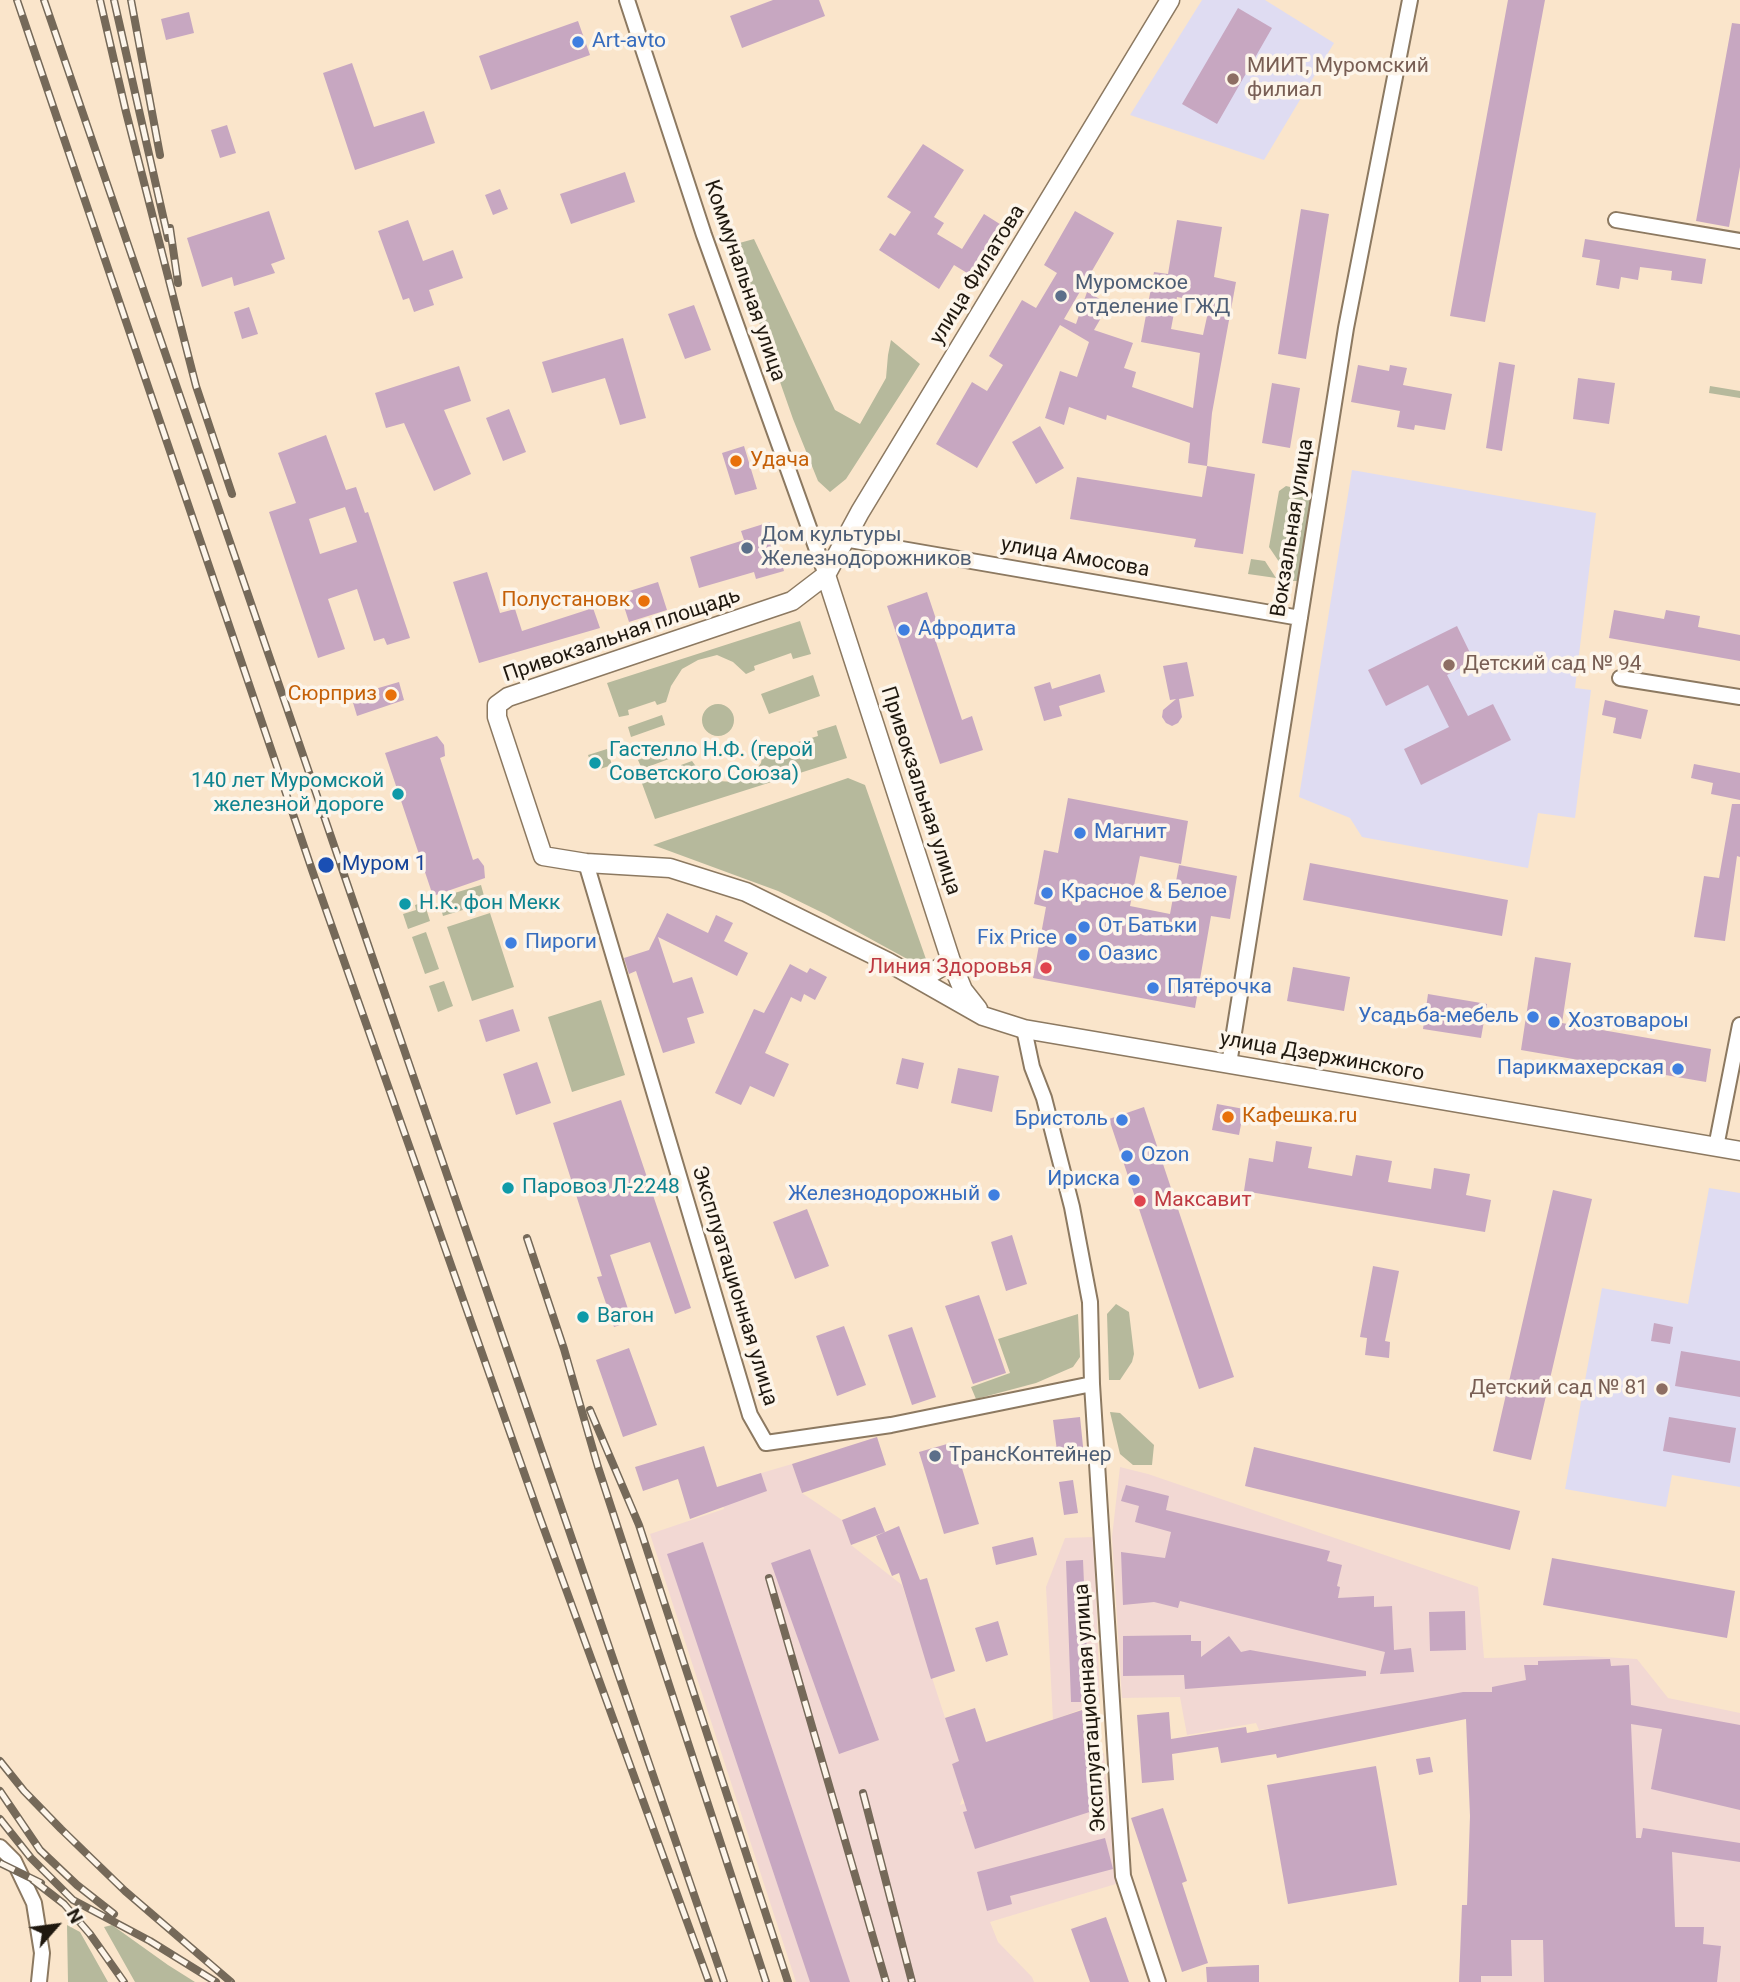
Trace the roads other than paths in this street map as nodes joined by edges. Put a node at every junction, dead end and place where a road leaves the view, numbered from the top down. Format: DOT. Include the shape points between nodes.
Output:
graph roads {
  1 [pos="627,0"];
  2 [pos="1170,0"];
  3 [pos="1410,0"];
  4 [pos="1616,220"];
  5 [pos="1740,241"];
  6 [pos="844,539"];
  7 [pos="826,575"];
  8 [pos="1300,618"];
  9 [pos="1620,678"];
  10 [pos="1740,697"];
  11 [pos="543,856"];
  12 [pos="586,863"];
  13 [pos="951,961"];
  14 [pos="908,973"];
  15 [pos="983,1016"];
  16 [pos="1740,1025"];
  17 [pos="1024,1029"];
  18 [pos="1229,1064"];
  19 [pos="1716,1147"];
  20 [pos="1740,1151"];
  21 [pos="1092,1384"];
  22 [pos="0,1847"];
  23 [pos="39,1982"];
  24 [pos="1158,1982"];
  1 -- 7 [label="street, Коммунальная улица" via="704,235"];
  2 -- 6 [label="street, улица Филатова"];
  3 -- 8 [label="street, Вокзальная улица" via="1346,328"];
  4 -- 5 [label="street"];
  6 -- 7 [label="street, улица Филатова"];
  6 -- 8 [label="street, улица Амосова"];
  7 -- 11 [label="street, Привокзальная площадь" via="792,600 508,697 497,705"];
  7 -- 13 [label="street, Привокзальная улица"];
  8 -- 18 [label="street, Вокзальная улица"];
  9 -- 10 [label="street"];
  11 -- 12 [label="street, улица Дзержинского"];
  12 -- 14 [label="street, улица Дзержинского" via="670,868 746,892"];
  12 -- 21 [label="street, Эксплуатационная улица" via="750,1415 766,1443 891,1425"];
  13 -- 14 [label="street" via="933,972"];
  13 -- 15 [label="street, Привокзальная улица" via="963,990"];
  14 -- 15 [label="street, улица Дзержинского"];
  15 -- 17 [label="street, улица Дзержинского"];
  16 -- 19 [label="street"];
  17 -- 18 [label="street, улица Дзержинского"];
  17 -- 21 [label="street, Эксплуатационная улица" via="1072,1207 1090,1302"];
  18 -- 19 [label="street, улица Дзержинского"];
  19 -- 20 [label="street, улица Дзержинского"];
  21 -- 24 [label="street, Эксплуатационная улица" via="1123,1876"];
  22 -- 23 [label="street" via="14,1861 34,1903 42,1952"];
}
